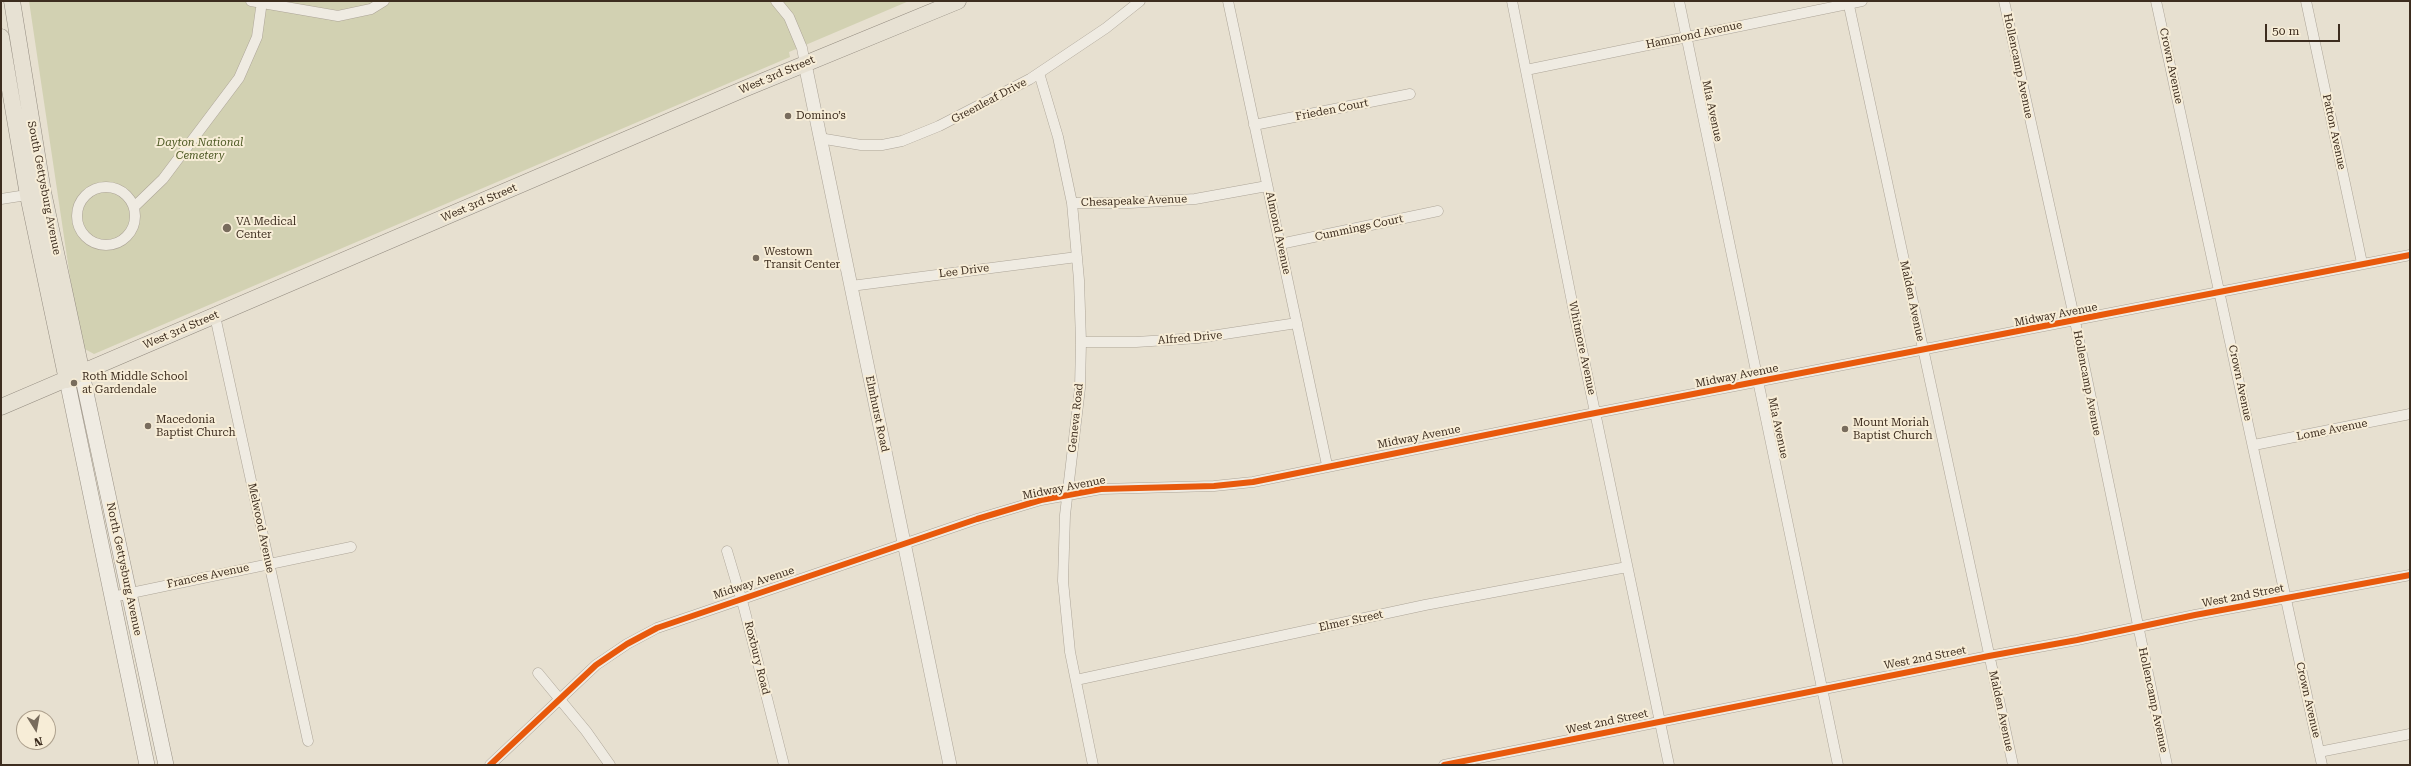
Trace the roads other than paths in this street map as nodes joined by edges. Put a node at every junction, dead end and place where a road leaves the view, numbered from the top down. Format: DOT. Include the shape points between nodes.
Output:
graph roads {
  1 [pos="12,1"];
  2 [pos="251,1"];
  3 [pos="384,1"];
  4 [pos="776,1"];
  5 [pos="958,1"];
  6 [pos="1140,1"];
  7 [pos="1228,1"];
  8 [pos="1512,1"];
  9 [pos="1679,1"];
  10 [pos="1862,1"];
  11 [pos="2004,1"];
  12 [pos="2156,1"];
  13 [pos="2306,1"];
  14 [pos="262,2"];
  15 [pos="1848,2"];
  16 [pos="1,37"];
  17 [pos="1686,37"];
  18 [pos="805,64"];
  19 [pos="1526,70"];
  20 [pos="1039,74"];
  21 [pos="1410,94"];
  22 [pos="1254,125"];
  23 [pos="819,138"];
  24 [pos="1268,186"];
  25 [pos="35,193"];
  26 [pos="1,199"];
  27 [pos="1072,202"];
  28 [pos="134,207"];
  29 [pos="1438,211"];
  30 [pos="1280,244"];
  31 [pos="2410,255"];
  32 [pos="1077,257"];
  33 [pos="2362,263"];
  34 [pos="850,286"];
  35 [pos="2220,292"];
  36 [pos="214,316"];
  37 [pos="2075,321"];
  38 [pos="1297,323"];
  39 [pos="1081,342"];
  40 [pos="1923,350"];
  41 [pos="74,377"];
  42 [pos="1758,382"];
  43 [pos="1,407"];
  44 [pos="1596,413"];
  45 [pos="2410,414"];
  46 [pos="2254,445"];
  47 [pos="1327,465"];
  48 [pos="1068,495"];
  49 [pos="904,544"];
  50 [pos="351,547"];
  51 [pos="727,551"];
  52 [pos="268,564"];
  53 [pos="1627,567"];
  54 [pos="2410,575"];
  55 [pos="130,594"];
  56 [pos="112,597"];
  57 [pos="741,598"];
  58 [pos="2285,598"];
  59 [pos="2138,628"];
  60 [pos="1989,656"];
  61 [pos="538,674"];
  62 [pos="1076,680"];
  63 [pos="1822,689"];
  64 [pos="559,698"];
  65 [pos="1660,721"];
  66 [pos="2410,734"];
  67 [pos="308,741"];
  68 [pos="2319,752"];
  69 [pos="147,765"];
  70 [pos="166,765"];
  71 [pos="490,765"];
  72 [pos="610,765"];
  73 [pos="784,765"];
  74 [pos="950,765"];
  75 [pos="1093,765"];
  76 [pos="1444,765"];
  77 [pos="1669,765"];
  78 [pos="1838,765"];
  79 [pos="2013,765"];
  80 [pos="2167,765"];
  81 [pos="2322,765"];
  1 -- 25 [label="main road, South Gettysburg Avenue"];
  2 -- 14 [label="street"];
  3 -- 14 [label="street" via="371,9 338,16"];
  4 -- 18 [label="street" via="789,17 802,48"];
  5 -- 18 [label="main road, West 3rd Street"];
  6 -- 20 [label="street, Greenleaf Drive"];
  7 -- 22 [label="street, Almond Avenue"];
  8 -- 19 [label="street, Whitmore Avenue"];
  9 -- 17 [label="street, Mia Avenue"];
  10 -- 15 [label="street, Hammond Avenue"];
  11 -- 37 [label="street, Hollencamp Avenue"];
  12 -- 35 [label="street, Crown Avenue"];
  13 -- 33 [label="street, Patton Avenue"];
  14 -- 28 [label="street" via="257,37 239,78 163,179"];
  15 -- 17 [label="street, Hammond Avenue"];
  15 -- 40 [label="street, Malden Avenue"];
  16 -- 25 [label="main road, South Gettysburg Avenue"];
  17 -- 19 [label="street, Hammond Avenue"];
  17 -- 42 [label="street, Mia Avenue"];
  18 -- 23 [label="street, Elmhurst Road"];
  18 -- 36 [label="main road, West 3rd Street"];
  19 -- 44 [label="street, Whitmore Avenue"];
  20 -- 23 [label="street, Greenleaf Drive" via="959,117 902,141 872,146"];
  20 -- 27 [label="street, Geneva Road" via="1058,137"];
  21 -- 22 [label="street, Frieden Court"];
  22 -- 24 [label="street, Almond Avenue"];
  23 -- 34 [label="street, Elmhurst Road"];
  24 -- 27 [label="street, Chesapeake Avenue" via="1188,199 1130,203"];
  24 -- 30 [label="street, Almond Avenue"];
  25 -- 26 [label="street"];
  25 -- 41 [label="main road, South Gettysburg Avenue"];
  27 -- 32 [label="street, Geneva Road"];
  28 -- 28 [label="street" via="135,216 130,232 114,244 105,245 87,238 78,221 77,211 81,202 86,195 99,188 114,188 122,192"];
  29 -- 30 [label="street, Cummings Court"];
  30 -- 38 [label="street, Almond Avenue"];
  31 -- 33 [label="street, Midway Avenue"];
  32 -- 34 [label="street, Lee Drive"];
  32 -- 39 [label="street, Geneva Road"];
  33 -- 35 [label="street, Midway Avenue"];
  34 -- 49 [label="street, Elmhurst Road"];
  35 -- 37 [label="street, Midway Avenue"];
  35 -- 46 [label="street, Crown Avenue"];
  36 -- 41 [label="main road, West 3rd Street"];
  36 -- 52 [label="street, Melwood Avenue"];
  37 -- 40 [label="street, Midway Avenue"];
  37 -- 59 [label="street, Hollencamp Avenue"];
  38 -- 39 [label="street, Alfred Drive" via="1198,338"];
  38 -- 47 [label="street, Almond Avenue"];
  39 -- 48 [label="street, Geneva Road" via="1078,416"];
  40 -- 42 [label="street, Midway Avenue"];
  40 -- 60 [label="street, Malden Avenue"];
  41 -- 43 [label="main road, West 3rd Street"];
  41 -- 55 [label="main road, North Gettysburg Avenue"];
  41 -- 56 [label="main road, North Gettysburg Avenue"];
  42 -- 44 [label="street, Midway Avenue"];
  42 -- 63 [label="street, Mia Avenue"];
  44 -- 47 [label="street, Midway Avenue"];
  44 -- 53 [label="street, Whitmore Avenue"];
  45 -- 46 [label="street, Lome Avenue"];
  46 -- 58 [label="street, Crown Avenue"];
  47 -- 48 [label="street, Midway Avenue" via="1233,484 1101,489"];
  48 -- 49 [label="street, Midway Avenue" via="1007,510"];
  48 -- 62 [label="street, Geneva Road" via="1062,557 1063,581 1066,628"];
  49 -- 57 [label="street, Midway Avenue"];
  49 -- 74 [label="street, Elmhurst Road"];
  50 -- 52 [label="street, Frances Avenue"];
  51 -- 57 [label="street, Roxbury Road"];
  52 -- 55 [label="street, Frances Avenue"];
  52 -- 67 [label="street, Melwood Avenue"];
  53 -- 62 [label="street, Elmer Street" via="1425,605"];
  53 -- 65 [label="street, Whitmore Avenue"];
  54 -- 58 [label="street, West 2nd Street"];
  55 -- 56 [label="street, Frances Avenue"];
  55 -- 70 [label="main road, North Gettysburg Avenue"];
  56 -- 69 [label="main road, North Gettysburg Avenue"];
  57 -- 64 [label="street, Midway Avenue" via="679,619 642,635 596,665"];
  57 -- 73 [label="street, Roxbury Road"];
  58 -- 59 [label="street, West 2nd Street"];
  58 -- 68 [label="street, Crown Avenue"];
  59 -- 60 [label="street, West 2nd Street"];
  59 -- 80 [label="street, Hollencamp Avenue"];
  60 -- 63 [label="street, West 2nd Street"];
  60 -- 79 [label="street, Malden Avenue"];
  61 -- 64 [label="street"];
  62 -- 75 [label="street, Geneva Road"];
  63 -- 65 [label="street, West 2nd Street"];
  63 -- 78 [label="street, Mia Avenue"];
  64 -- 71 [label="street, Midway Avenue"];
  64 -- 72 [label="street"];
  65 -- 76 [label="street, West 2nd Street"];
  65 -- 77 [label="street, Whitmore Avenue"];
  66 -- 68 [label="street"];
  68 -- 81 [label="street, Crown Avenue"];
}
